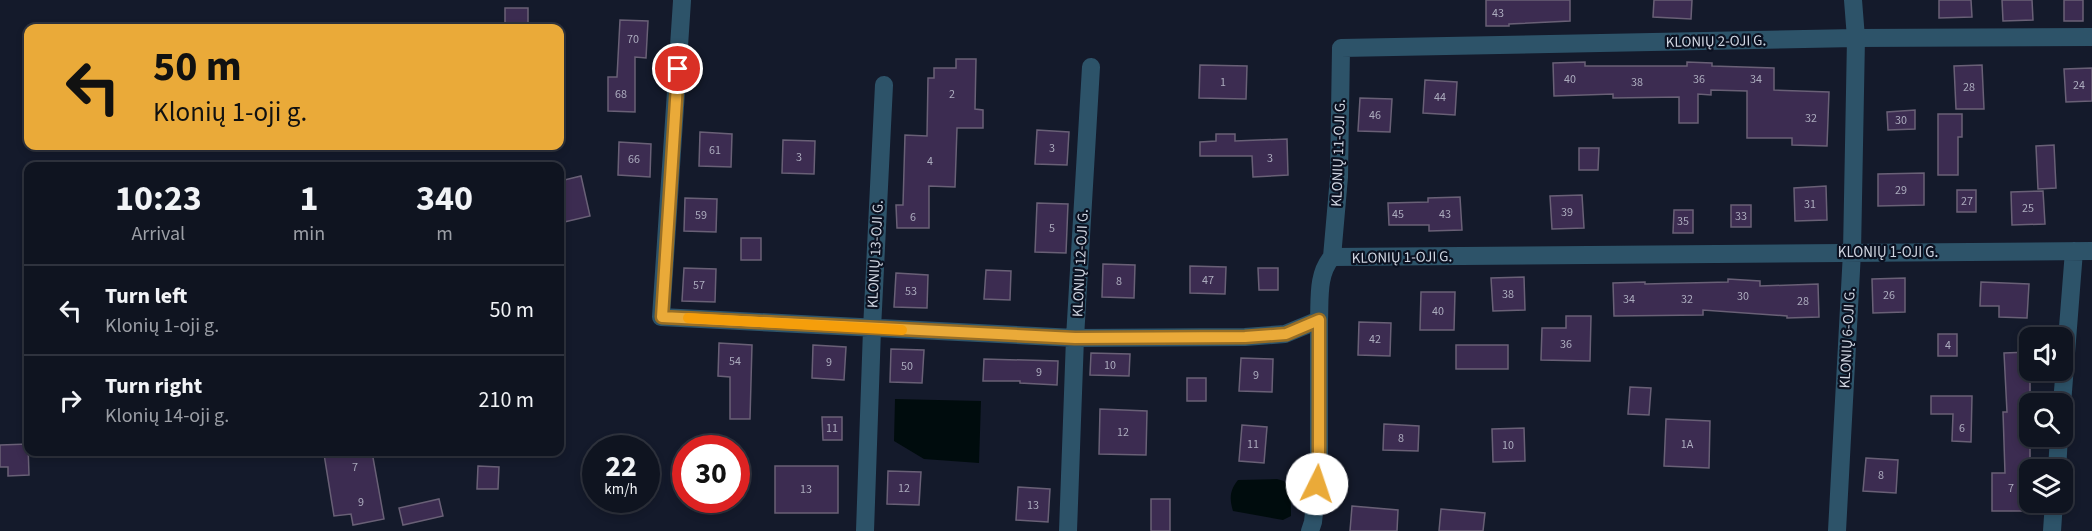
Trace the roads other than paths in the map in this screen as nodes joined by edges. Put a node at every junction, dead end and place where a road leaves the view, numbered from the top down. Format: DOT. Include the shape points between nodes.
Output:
graph roads {
  1 [pos="1853,0"];
  2 [pos="682,1"];
  3 [pos="2092,37"];
  4 [pos="1856,39"];
  5 [pos="1341,48"];
  6 [pos="1091,67"];
  7 [pos="884,85"];
  8 [pos="2083,251"];
  9 [pos="1852,252"];
  10 [pos="1332,257"];
  11 [pos="1319,320"];
  12 [pos="872,329"];
  13 [pos="1075,338"];
  14 [pos="2064,393"];
  15 [pos="2053,513"];
  16 [pos="865,531"];
  17 [pos="1068,531"];
  18 [pos="1310,531"];
  19 [pos="1837,531"];
  20 [pos="2052,531"];
  1 -- 4 [label="street, KLONIŲ 6-OJI G."];
  2 -- 12 [label="street" via="662,317"];
  3 -- 4 [label="street, KLONIŲ 2-OJI G."];
  4 -- 5 [label="street, KLONIŲ 2-OJI G."];
  4 -- 9 [label="street, KLONIŲ 6-OJI G."];
  5 -- 10 [label="street, KLONIŲ 11-OJI G." via="1339,177"];
  6 -- 13 [label="street, KLONIŲ 12-OJI G."];
  7 -- 12 [label="street, KLONIŲ 13-OJI G."];
  8 -- 9 [label="street, KLONIŲ 1-OJI G."];
  8 -- 14 [label="street"];
  9 -- 10 [label="street, KLONIŲ 1-OJI G."];
  9 -- 19 [label="street, KLONIŲ 6-OJI G."];
  10 -- 11 [label="street, KLONIŲ 1-OJI G." via="1321,278"];
  11 -- 13 [label="street" via="1286,334"];
  11 -- 18 [label="street" via="1319,466"];
  12 -- 13 [label="street"];
  12 -- 16 [label="street, KLONIŲ 13-OJI G."];
  13 -- 17 [label="street, KLONIŲ 12-OJI G."];
  15 -- 20 [label="street"];
}
